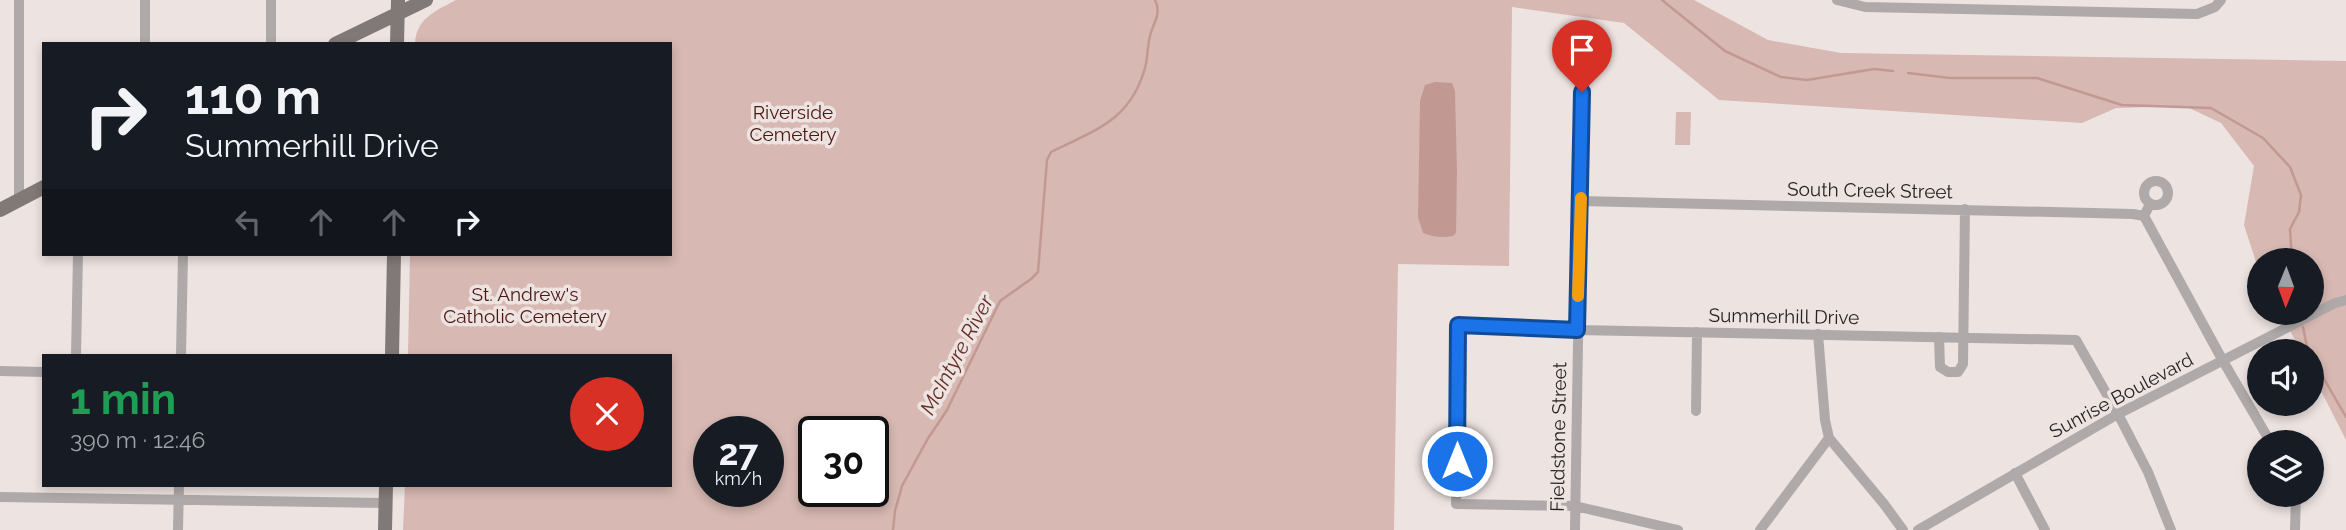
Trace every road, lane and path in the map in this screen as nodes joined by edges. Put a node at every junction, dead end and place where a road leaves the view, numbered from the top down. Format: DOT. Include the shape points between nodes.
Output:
graph roads {
  1 [pos="19,0"];
  2 [pos="145,0"];
  3 [pos="271,0"];
  4 [pos="426,0"];
  5 [pos="1837,0"];
  6 [pos="2221,0"];
  7 [pos="2026,5"];
  8 [pos="398,7"];
  9 [pos="145,42"];
  10 [pos="271,42"];
  11 [pos="338,42"];
  12 [pos="397,42"];
  13 [pos="1582,92"];
  14 [pos="42,188"];
  15 [pos="19,200"];
  16 [pos="1581,201"];
  17 [pos="2150,204"];
  18 [pos="1965,209"];
  19 [pos="0,210"];
  20 [pos="2144,216"];
  21 [pos="78,256"];
  22 [pos="183,256"];
  23 [pos="394,256"];
  24 [pos="2346,300"];
  25 [pos="1577,330"];
  26 [pos="1697,332"];
  27 [pos="1818,334"];
  28 [pos="1940,337"];
  29 [pos="1964,337"];
  30 [pos="76,354"];
  31 [pos="181,354"];
  32 [pos="392,354"];
  33 [pos="2222,361"];
  34 [pos="0,371"];
  35 [pos="42,372"];
  36 [pos="1696,411"];
  37 [pos="2118,414"];
  38 [pos="2263,430"];
  39 [pos="1829,438"];
  40 [pos="2015,473"];
  41 [pos="179,487"];
  42 [pos="386,487"];
  43 [pos="0,497"];
  44 [pos="178,499"];
  45 [pos="385,503"];
  46 [pos="1575,506"];
  47 [pos="2296,507"];
  48 [pos="178,530"];
  49 [pos="385,530"];
  50 [pos="1575,530"];
  51 [pos="1678,530"];
  52 [pos="1760,530"];
  53 [pos="1903,530"];
  54 [pos="1918,530"];
  55 [pos="2045,530"];
  56 [pos="2171,530"];
  57 [pos="2295,530"];
  1 -- 15 [label="street"];
  2 -- 9 [label="street"];
  3 -- 10 [label="street"];
  4 -- 8 [label="main road"];
  5 -- 7 [label="street" via="1865,7"];
  6 -- 7 [label="street" via="2197,14"];
  8 -- 11 [label="main road"];
  8 -- 12 [label="main road"];
  13 -- 16 [label="street, Fieldstone Street"];
  14 -- 15 [label="main road"];
  15 -- 19 [label="main road"];
  16 -- 18 [label="street, South Creek Street"];
  16 -- 25 [label="street, Fieldstone Street"];
  17 -- 20 [label="street"];
  18 -- 20 [label="street, South Creek Street"];
  18 -- 29 [label="street"];
  20 -- 33 [label="street"];
  21 -- 30 [label="street"];
  22 -- 31 [label="street"];
  23 -- 32 [label="main road"];
  24 -- 33 [label="street, Sunrise Boulevard"];
  25 -- 26 [label="street, Summerhill Drive"];
  25 -- 46 [label="street, Fieldstone Street"];
  25 -- 46 [label="street, Summerhill Drive" via="1458,325 1456,504"];
  26 -- 27 [label="street, Summerhill Drive"];
  26 -- 36 [label="street"];
  27 -- 28 [label="street, Summerhill Drive"];
  27 -- 39 [label="street"];
  28 -- 29 [label="street, Summerhill Drive"];
  28 -- 29 [label="street" via="1940,367 1953,373 1962,368"];
  29 -- 37 [label="street, Summerhill Drive" via="2076,340"];
  33 -- 37 [label="street, Sunrise Boulevard"];
  33 -- 38 [label="street"];
  34 -- 35 [label="street"];
  37 -- 40 [label="street, Sunrise Boulevard"];
  37 -- 56 [label="street, Summerhill Drive"];
  39 -- 52 [label="street"];
  39 -- 53 [label="street"];
  40 -- 54 [label="street, Sunrise Boulevard"];
  40 -- 55 [label="street"];
  41 -- 44 [label="street"];
  42 -- 45 [label="main road"];
  43 -- 44 [label="street"];
  44 -- 45 [label="street"];
  44 -- 48 [label="street"];
  45 -- 49 [label="main road"];
  46 -- 50 [label="street, Fieldstone Street"];
  46 -- 51 [label="street"];
  47 -- 57 [label="street"];
}
